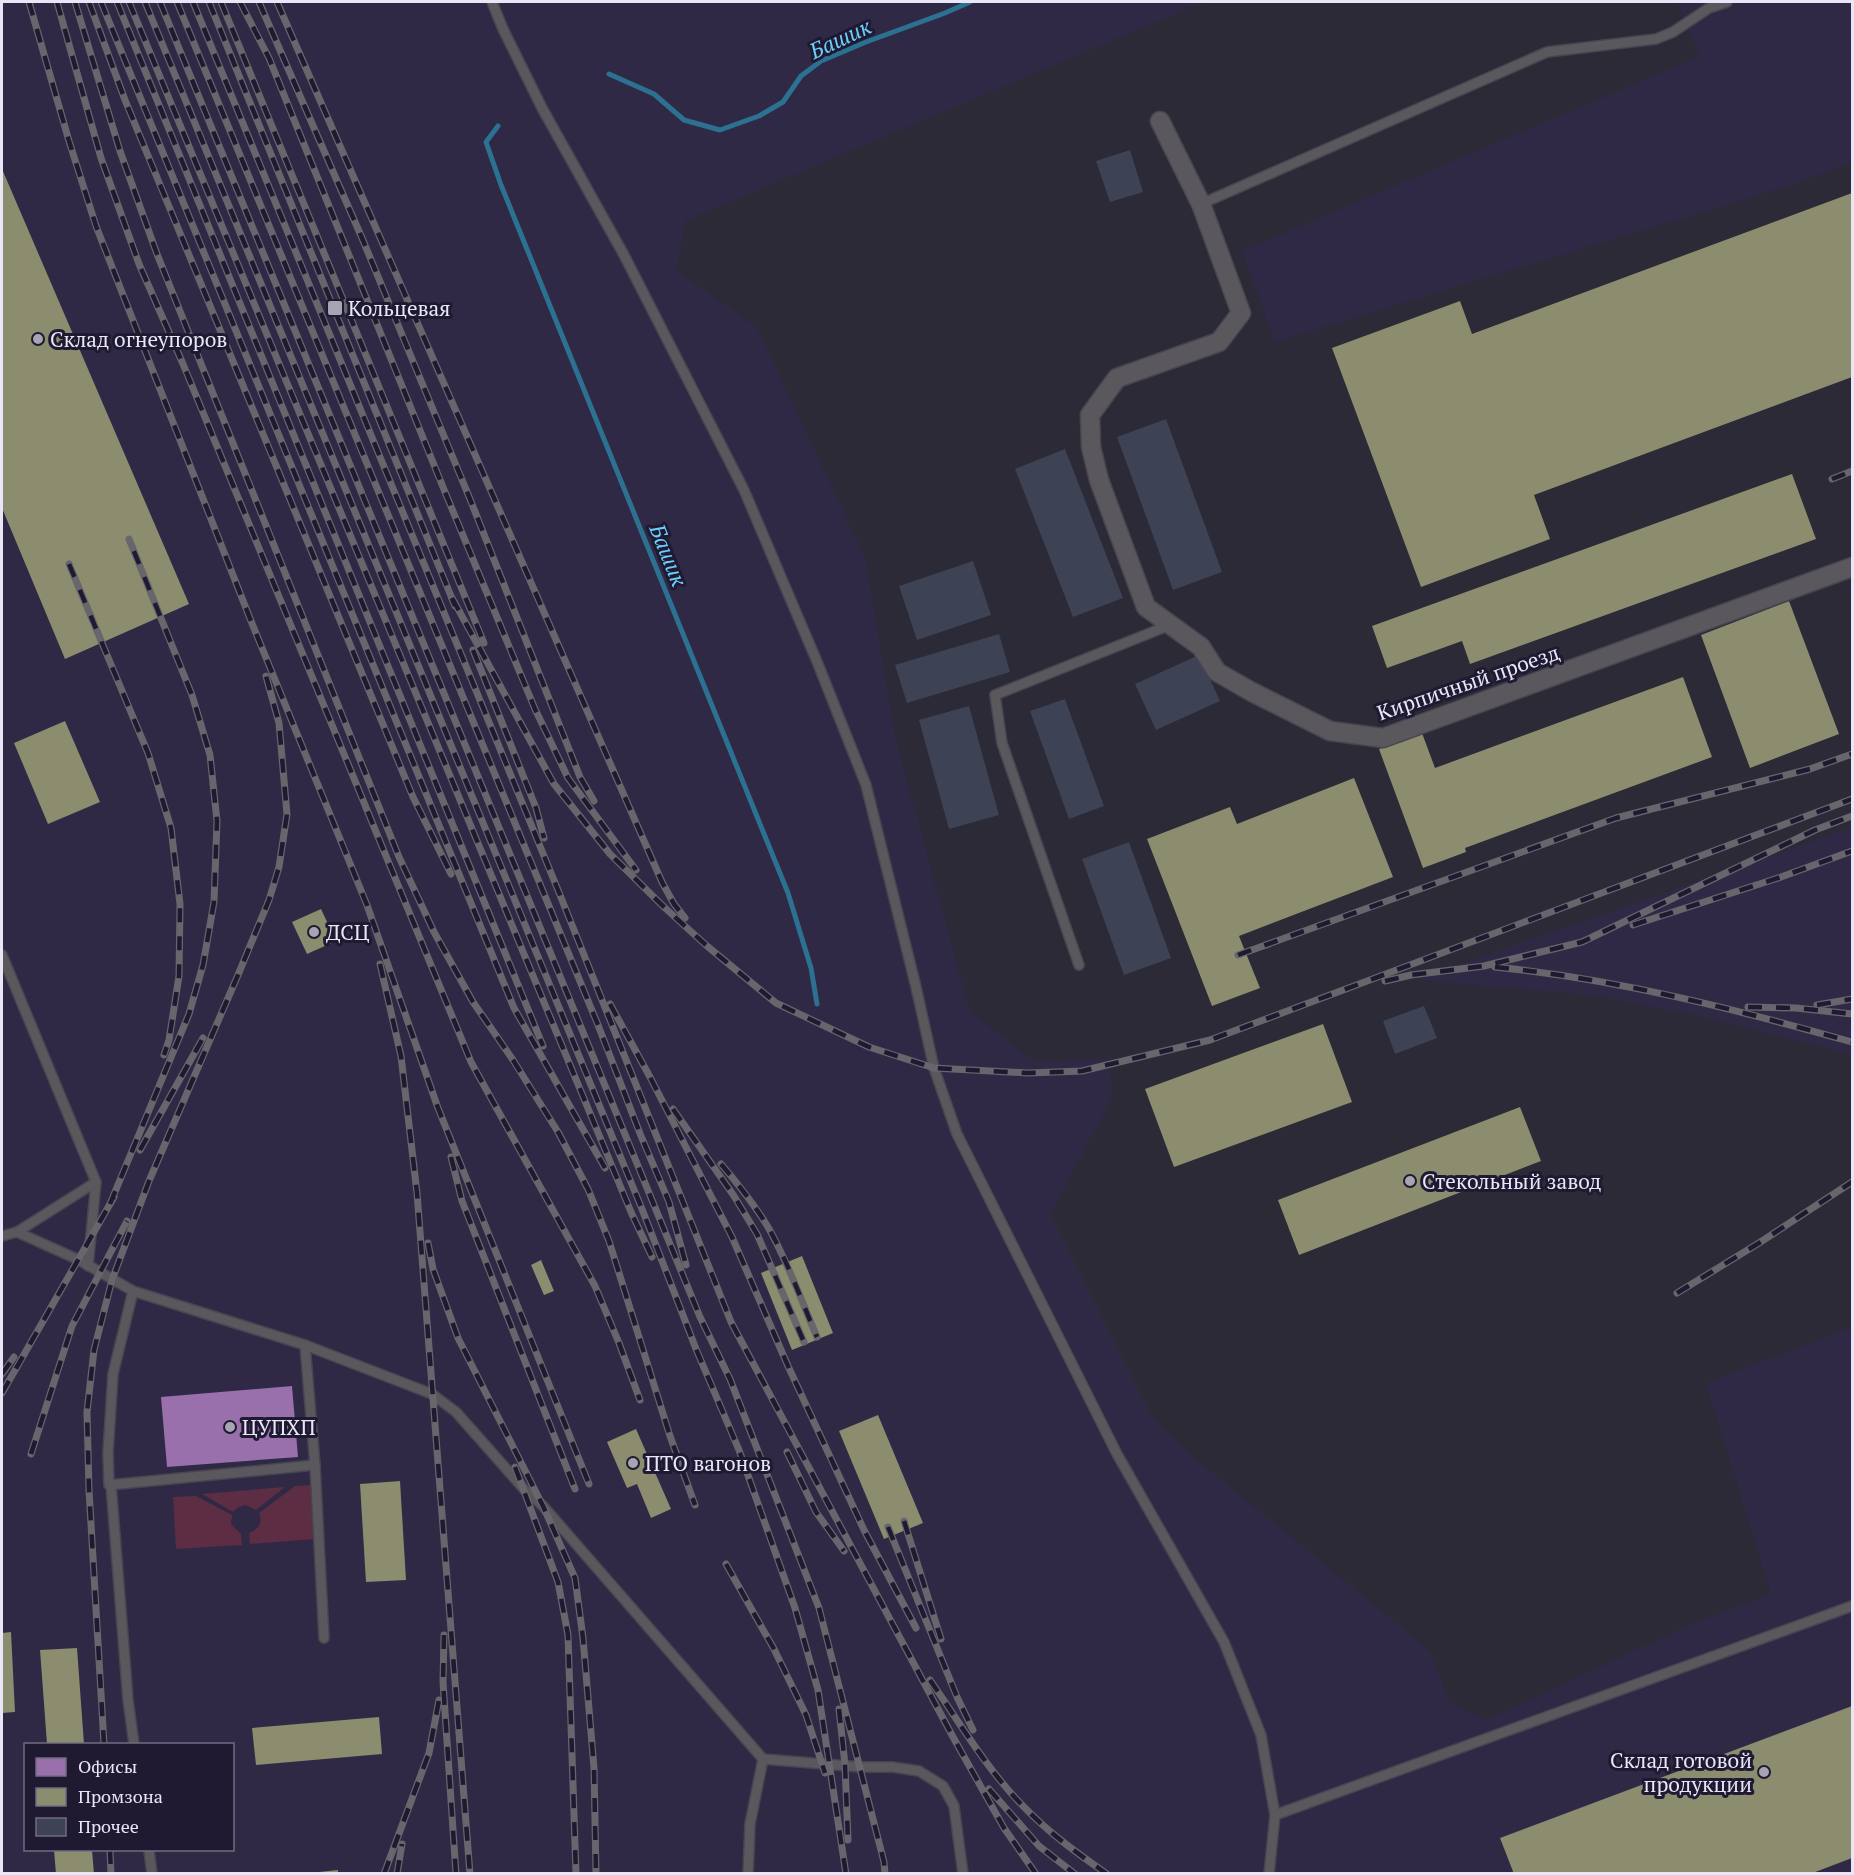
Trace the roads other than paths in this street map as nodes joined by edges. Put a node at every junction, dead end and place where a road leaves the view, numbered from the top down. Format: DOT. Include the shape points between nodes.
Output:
graph roads {
  1 [pos="492,2"];
  2 [pos="1727,2"];
  3 [pos="1160,121"];
  4 [pos="1201,204"];
  5 [pos="1852,567"];
  6 [pos="1170,624"];
  7 [pos="2,955"];
  8 [pos="1080,965"];
  9 [pos="96,1182"];
  10 [pos="17,1232"];
  11 [pos="2,1236"];
  12 [pos="88,1266"];
  13 [pos="133,1291"];
  14 [pos="305,1345"];
  15 [pos="315,1465"];
  16 [pos="111,1485"];
  17 [pos="1852,1606"];
  18 [pos="324,1638"];
  19 [pos="134,1743"];
  20 [pos="763,1758"];
  21 [pos="1275,1815"];
  22 [pos="149,1851"];
  23 [pos="152,1874"];
  24 [pos="748,1874"];
  25 [pos="963,1874"];
  26 [pos="1269,1874"];
  1 -- 21 [label="lane" via="542,108 624,255 744,490 866,785 934,1068 957,1134 1117,1454 1224,1642 1261,1735"];
  2 -- 4 [label="lane" via="1656,39 1547,52"];
  3 -- 4 [label="street, Кирпичный проезд"];
  4 -- 6 [label="street, Кирпичный проезд" via="1241,313 1219,342 1117,378 1090,415 1091,447 1099,480 1146,607"];
  5 -- 6 [label="street, Кирпичный проезд" via="1383,738 1330,731 1252,692 1217,672 1201,647"];
  6 -- 8 [label="lane" via="994,695 1002,743"];
  7 -- 9 [label="lane"];
  9 -- 10 [label="lane"];
  9 -- 12 [label="lane"];
  10 -- 11 [label="lane"];
  10 -- 12 [label="lane"];
  12 -- 13 [label="lane"];
  13 -- 14 [label="lane"];
  13 -- 16 [label="lane" via="113,1374 108,1453"];
  14 -- 15 [label="lane"];
  14 -- 20 [label="lane" via="432,1394 456,1412"];
  15 -- 16 [label="lane"];
  15 -- 18 [label="lane"];
  16 -- 19 [label="lane"];
  17 -- 21 [label="lane"];
  20 -- 24 [label="lane" via="750,1824"];
  20 -- 25 [label="lane" via="919,1771 943,1786 954,1806"];
  21 -- 26 [label="lane"];
  22 -- 23 [label="lane"];
}
